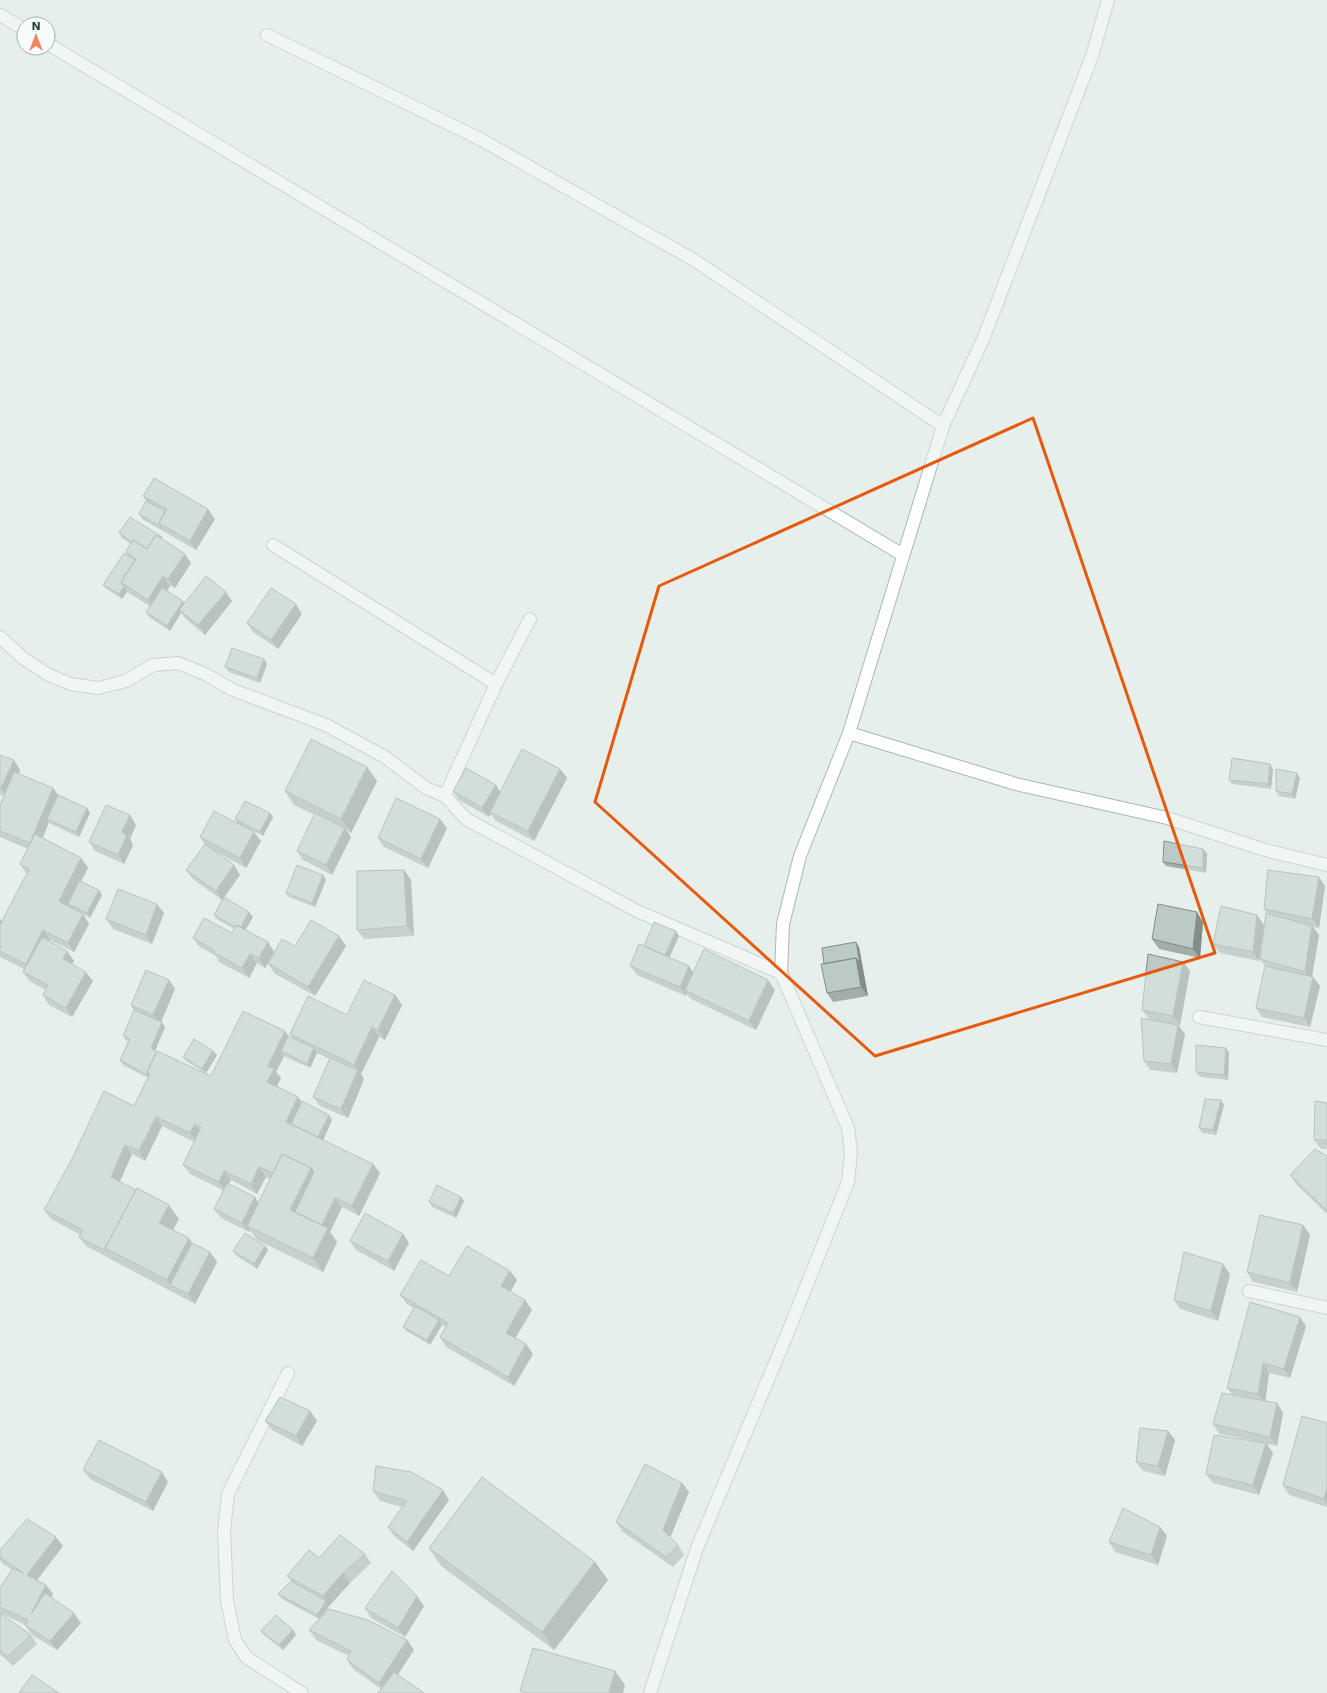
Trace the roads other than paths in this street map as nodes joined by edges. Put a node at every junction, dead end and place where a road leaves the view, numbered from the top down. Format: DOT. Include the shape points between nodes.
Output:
graph roads {
  1 [pos="1108,0"];
  2 [pos="0,15"];
  3 [pos="16,24"];
  4 [pos="267,35"];
  5 [pos="56,49"];
  6 [pos="943,426"];
  7 [pos="273,545"];
  8 [pos="903,555"];
  9 [pos="530,618"];
  10 [pos="0,637"];
  11 [pos="496,684"];
  12 [pos="849,733"];
  13 [pos="446,796"];
  14 [pos="1327,865"];
  15 [pos="781,973"];
  16 [pos="1199,1017"];
  17 [pos="1327,1040"];
  18 [pos="1249,1291"];
  19 [pos="1327,1308"];
  20 [pos="288,1374"];
  21 [pos="302,1693"];
  22 [pos="650,1693"];
  1 -- 6 [label="street" via="1092,56 987,329"];
  2 -- 3 [label="street"];
  4 -- 6 [label="street" via="480,139 694,260"];
  5 -- 8 [label="street"];
  6 -- 8 [label="street"];
  7 -- 11 [label="street"];
  8 -- 12 [label="street"];
  9 -- 11 [label="street"];
  10 -- 13 [label="street" via="24,659 49,675 71,684 98,688 126,681 153,665 178,663 205,674 233,690 326,725 385,757 426,788"];
  11 -- 13 [label="street"];
  12 -- 14 [label="street" via="1016,784 1167,818 1265,850"];
  12 -- 15 [label="street" via="800,856 783,924"];
  13 -- 15 [label="street" via="466,819 637,911"];
  15 -- 22 [label="street" via="848,1128 851,1153 848,1182 783,1345 697,1548"];
  16 -- 17 [label="street"];
  18 -- 19 [label="street"];
  20 -- 21 [label="street" via="228,1494 224,1531 227,1600 235,1640 247,1658"];
}
